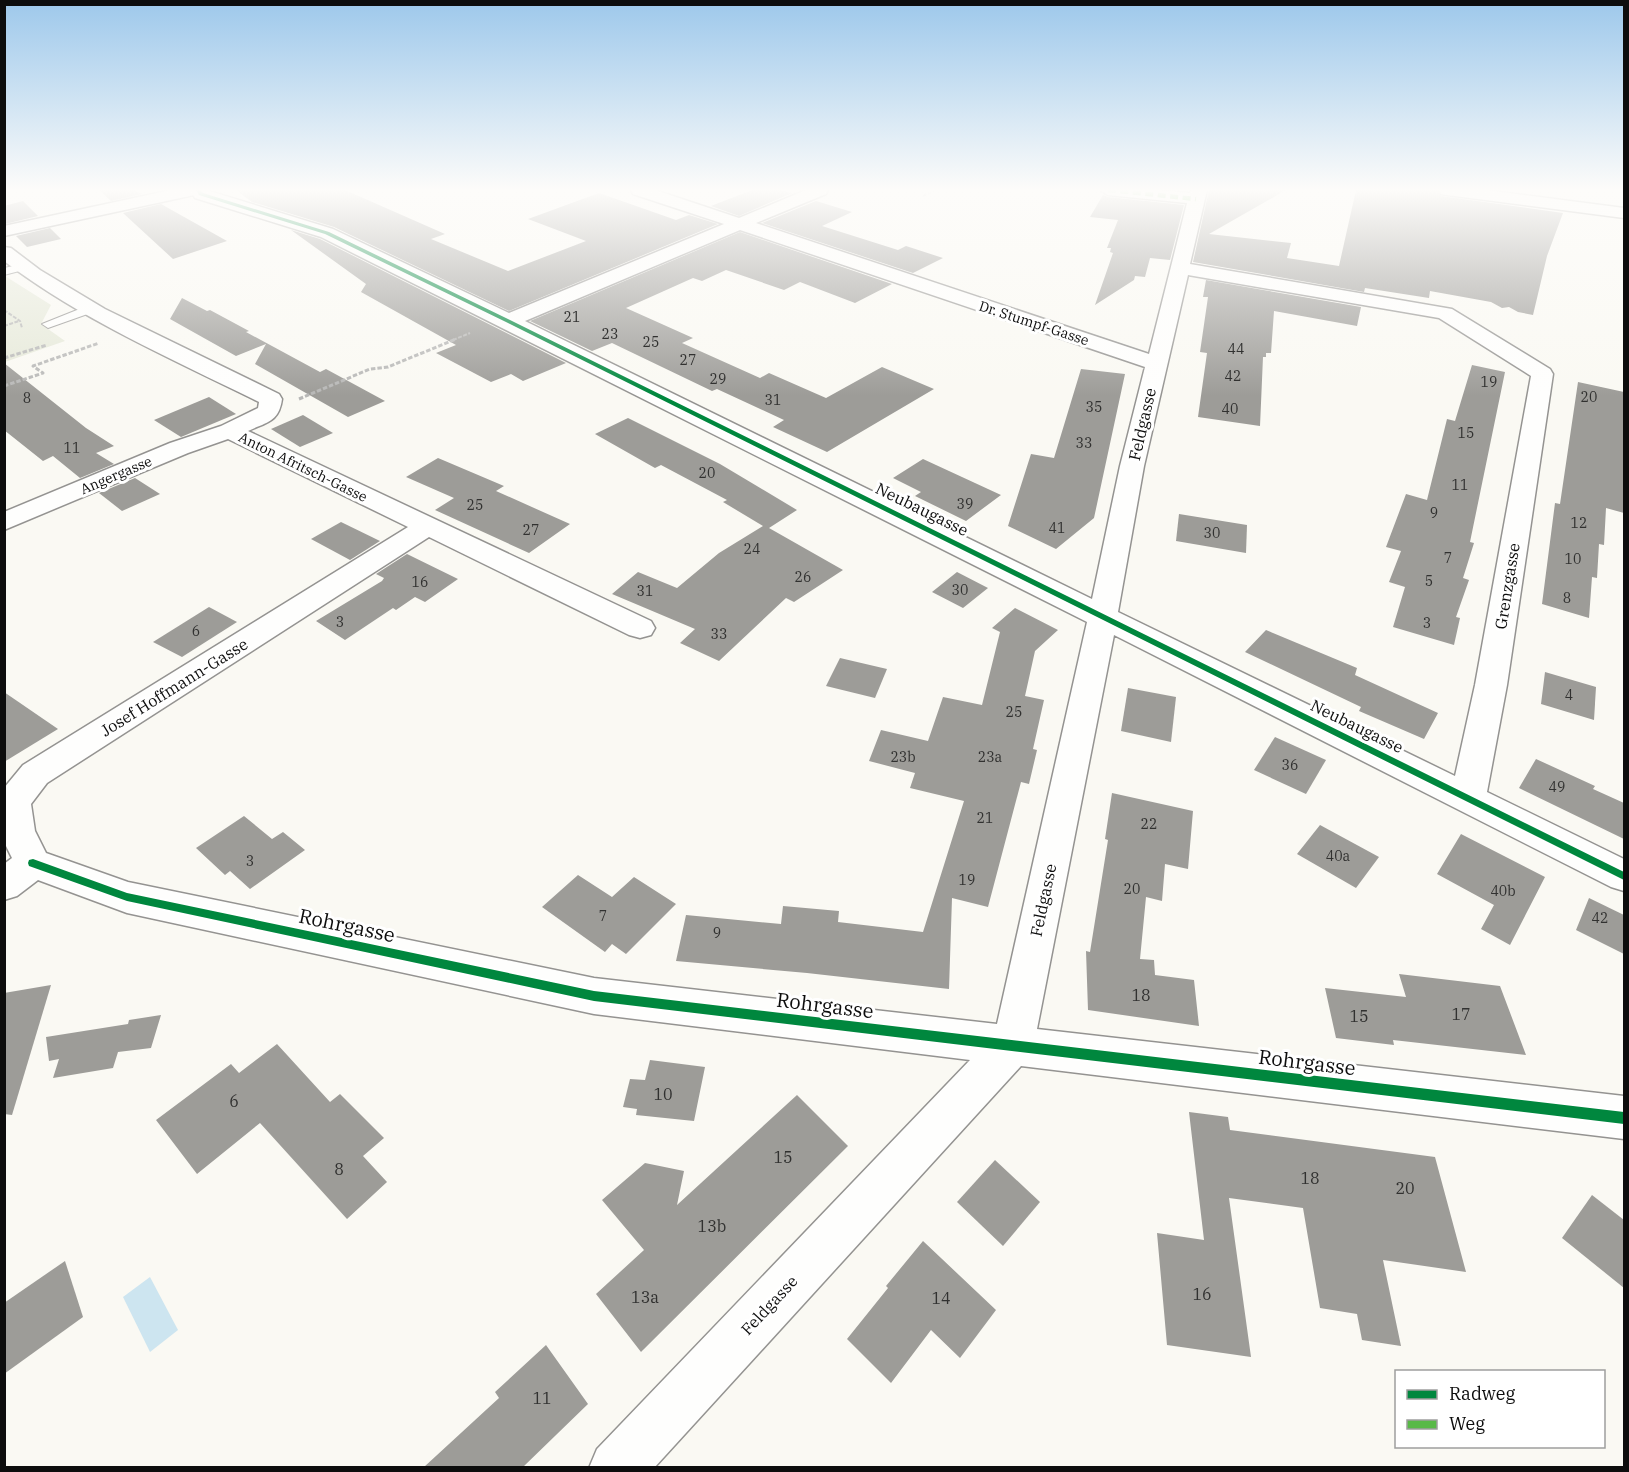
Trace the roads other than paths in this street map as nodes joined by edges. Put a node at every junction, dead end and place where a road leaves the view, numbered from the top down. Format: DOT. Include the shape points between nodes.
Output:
graph roads {
  1 [pos="380,259"];
  2 [pos="656,259"];
  3 [pos="843,259"];
  4 [pos="1181,259"];
  5 [pos="11,264"];
  6 [pos="1179,268"];
  7 [pos="92,308"];
  8 [pos="1445,313"];
  9 [pos="508,321"];
  10 [pos="48,324"];
  11 [pos="1506,327"];
  12 [pos="1561,360"];
  13 [pos="1155,363"];
  14 [pos="1542,374"];
  15 [pos="229,431"];
  16 [pos="4,522"];
  17 [pos="427,527"];
  18 [pos="1103,616"];
  19 [pos="640,628"];
  20 [pos="1468,798"];
  21 [pos="19,874"];
  22 [pos="1624,876"];
  23 [pos="1013,1045"];
  24 [pos="1624,1118"];
  25 [pos="616,1467"];
  1 -- 9 [label="street, Neubaugasse"];
  2 -- 9 [label="street"];
  3 -- 13 [label="street, Dr. Stumpf-Gasse"];
  4 -- 6 [label="street, Feldgasse"];
  5 -- 7 [label="street"];
  6 -- 8 [label="street"];
  6 -- 13 [label="street, Feldgasse"];
  7 -- 10 [label="lane"];
  7 -- 15 [label="street, Anton Afritsch-Gasse" via="271,399 269,412"];
  8 -- 11 [label="street" via="1478,311"];
  8 -- 14 [label="street"];
  9 -- 18 [label="street, Neubaugasse"];
  12 -- 14 [label="street"];
  13 -- 18 [label="street, Feldgasse"];
  14 -- 20 [label="street, Grenzgasse" via="1491,685"];
  15 -- 16 [label="street, Angergasse"];
  15 -- 17 [label="street, Anton Afritsch-Gasse"];
  17 -- 19 [label="street, Anton Afritsch-Gasse"];
  17 -- 21 [label="street, Josef Hoffmann-Gasse" via="35,774 13,802"];
  18 -- 20 [label="street, Neubaugasse"];
  18 -- 23 [label="street, Feldgasse"];
  20 -- 22 [label="street, Neubaugasse"];
  21 -- 23 [label="street, Rohrgasse" via="594,996"];
  23 -- 24 [label="street, Rohrgasse"];
  23 -- 25 [label="street, Feldgasse"];
}
